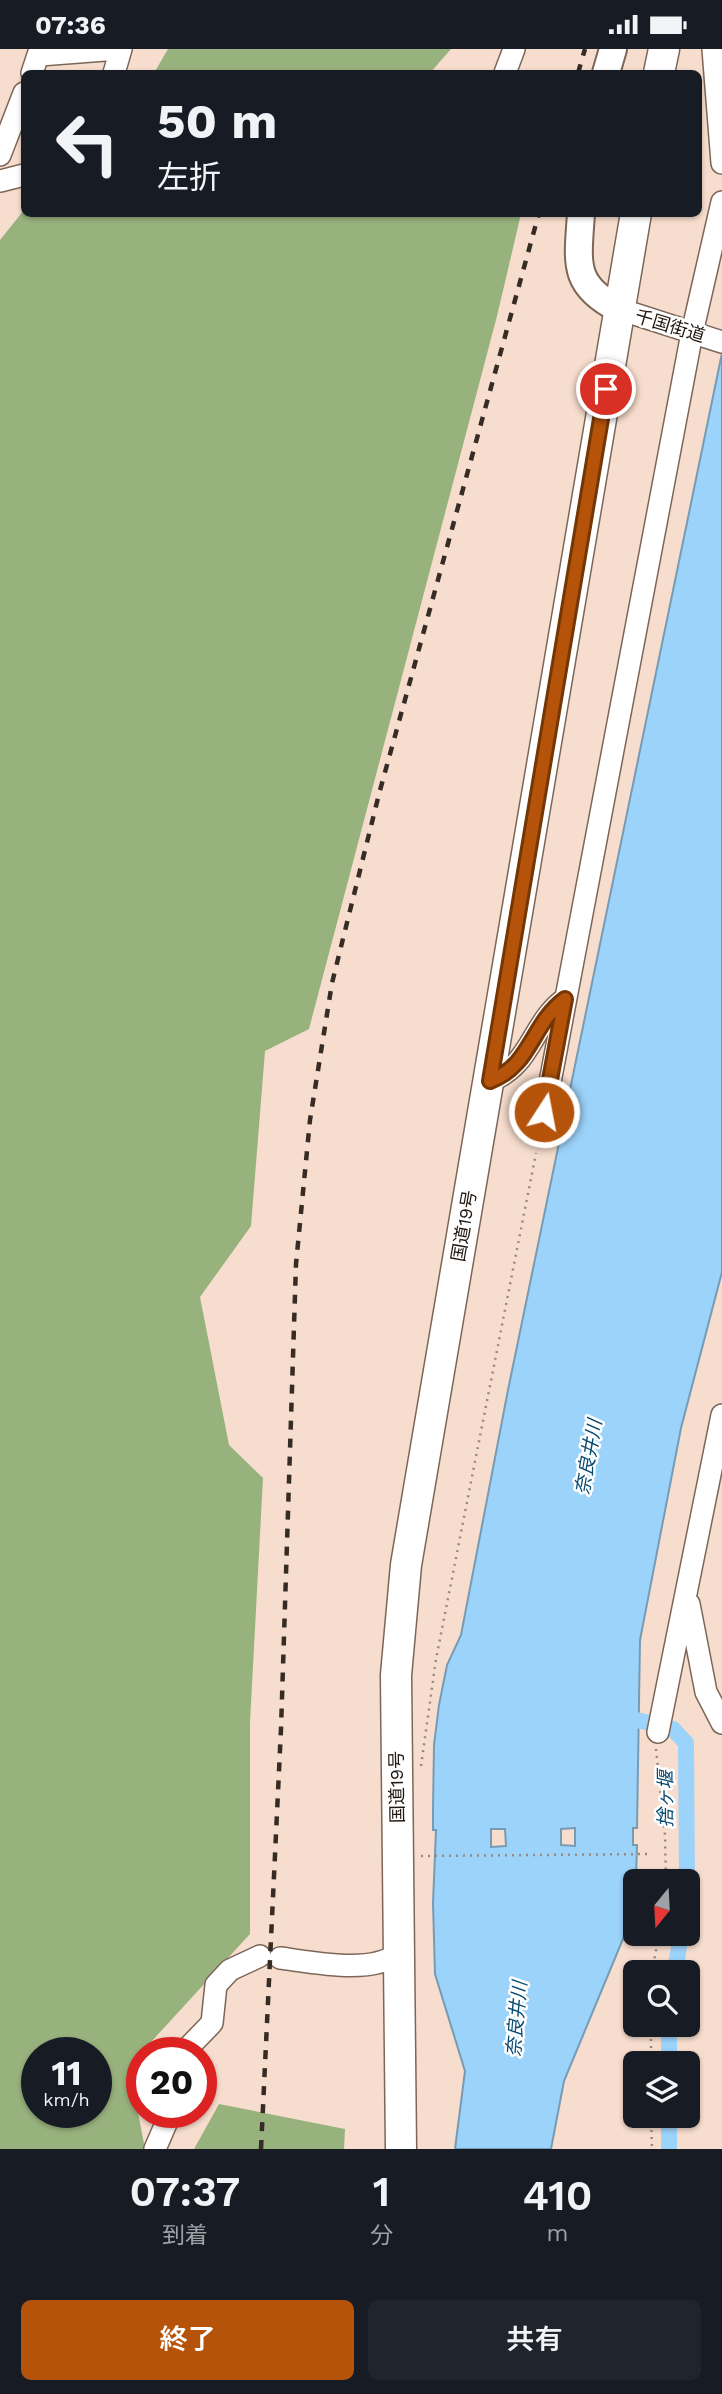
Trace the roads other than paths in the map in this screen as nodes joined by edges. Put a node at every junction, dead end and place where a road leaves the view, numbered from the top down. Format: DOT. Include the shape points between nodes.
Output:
graph roads {
  1 [pos="119,49"];
  2 [pos="514,49"];
  3 [pos="613,49"];
  4 [pos="664,49"];
  5 [pos="713,49"];
  6 [pos="37,59"];
  7 [pos="115,70"];
  8 [pos="506,70"];
  9 [pos="607,70"];
  10 [pos="660,70"];
  11 [pos="21,101"];
  12 [pos="0,155"];
  13 [pos="722,163"];
  14 [pos="21,176"];
  15 [pos="0,181"];
  16 [pos="722,202"];
  17 [pos="581,217"];
  18 [pos="635,217"];
  19 [pos="619,309"];
  20 [pos="705,337"];
  21 [pos="565,999"];
  22 [pos="490,1081"];
  23 [pos="540,1135"];
  24 [pos="722,1415"];
  25 [pos="687,1591"];
  26 [pos="722,1723"];
  27 [pos="658,1732"];
  28 [pos="398,1953"];
  29 [pos="198,2037"];
  30 [pos="164,2128"];
  31 [pos="155,2149"];
  32 [pos="401,2149"];
  1 -- 6 [label="street"];
  1 -- 7 [label="street"];
  2 -- 8 [label="street"];
  3 -- 9 [label="main road"];
  4 -- 10 [label="highway"];
  5 -- 13 [label="street"];
  11 -- 12 [label="street"];
  14 -- 15 [label="street"];
  16 -- 20 [label="street"];
  17 -- 19 [label="main road" via="579,258 584,283 593,295"];
  18 -- 19 [label="highway, 国道19号"];
  19 -- 20 [label="street, 千国街道"];
  19 -- 22 [label="highway, 国道19号"];
  20 -- 21 [label="street"];
  21 -- 22 [label="street" via="550,1010 522,1059 507,1075"];
  21 -- 23 [label="street"];
  22 -- 28 [label="highway, 国道19号" via="399,1628"];
  24 -- 25 [label="street"];
  25 -- 26 [label="street" via="706,1692"];
  25 -- 27 [label="street"];
  28 -- 29 [label="street" via="388,1962 343,1965 270,1957 230,1970 216,1985 212,2023"];
  28 -- 32 [label="highway, 国道19号"];
  30 -- 31 [label="street"];
}
